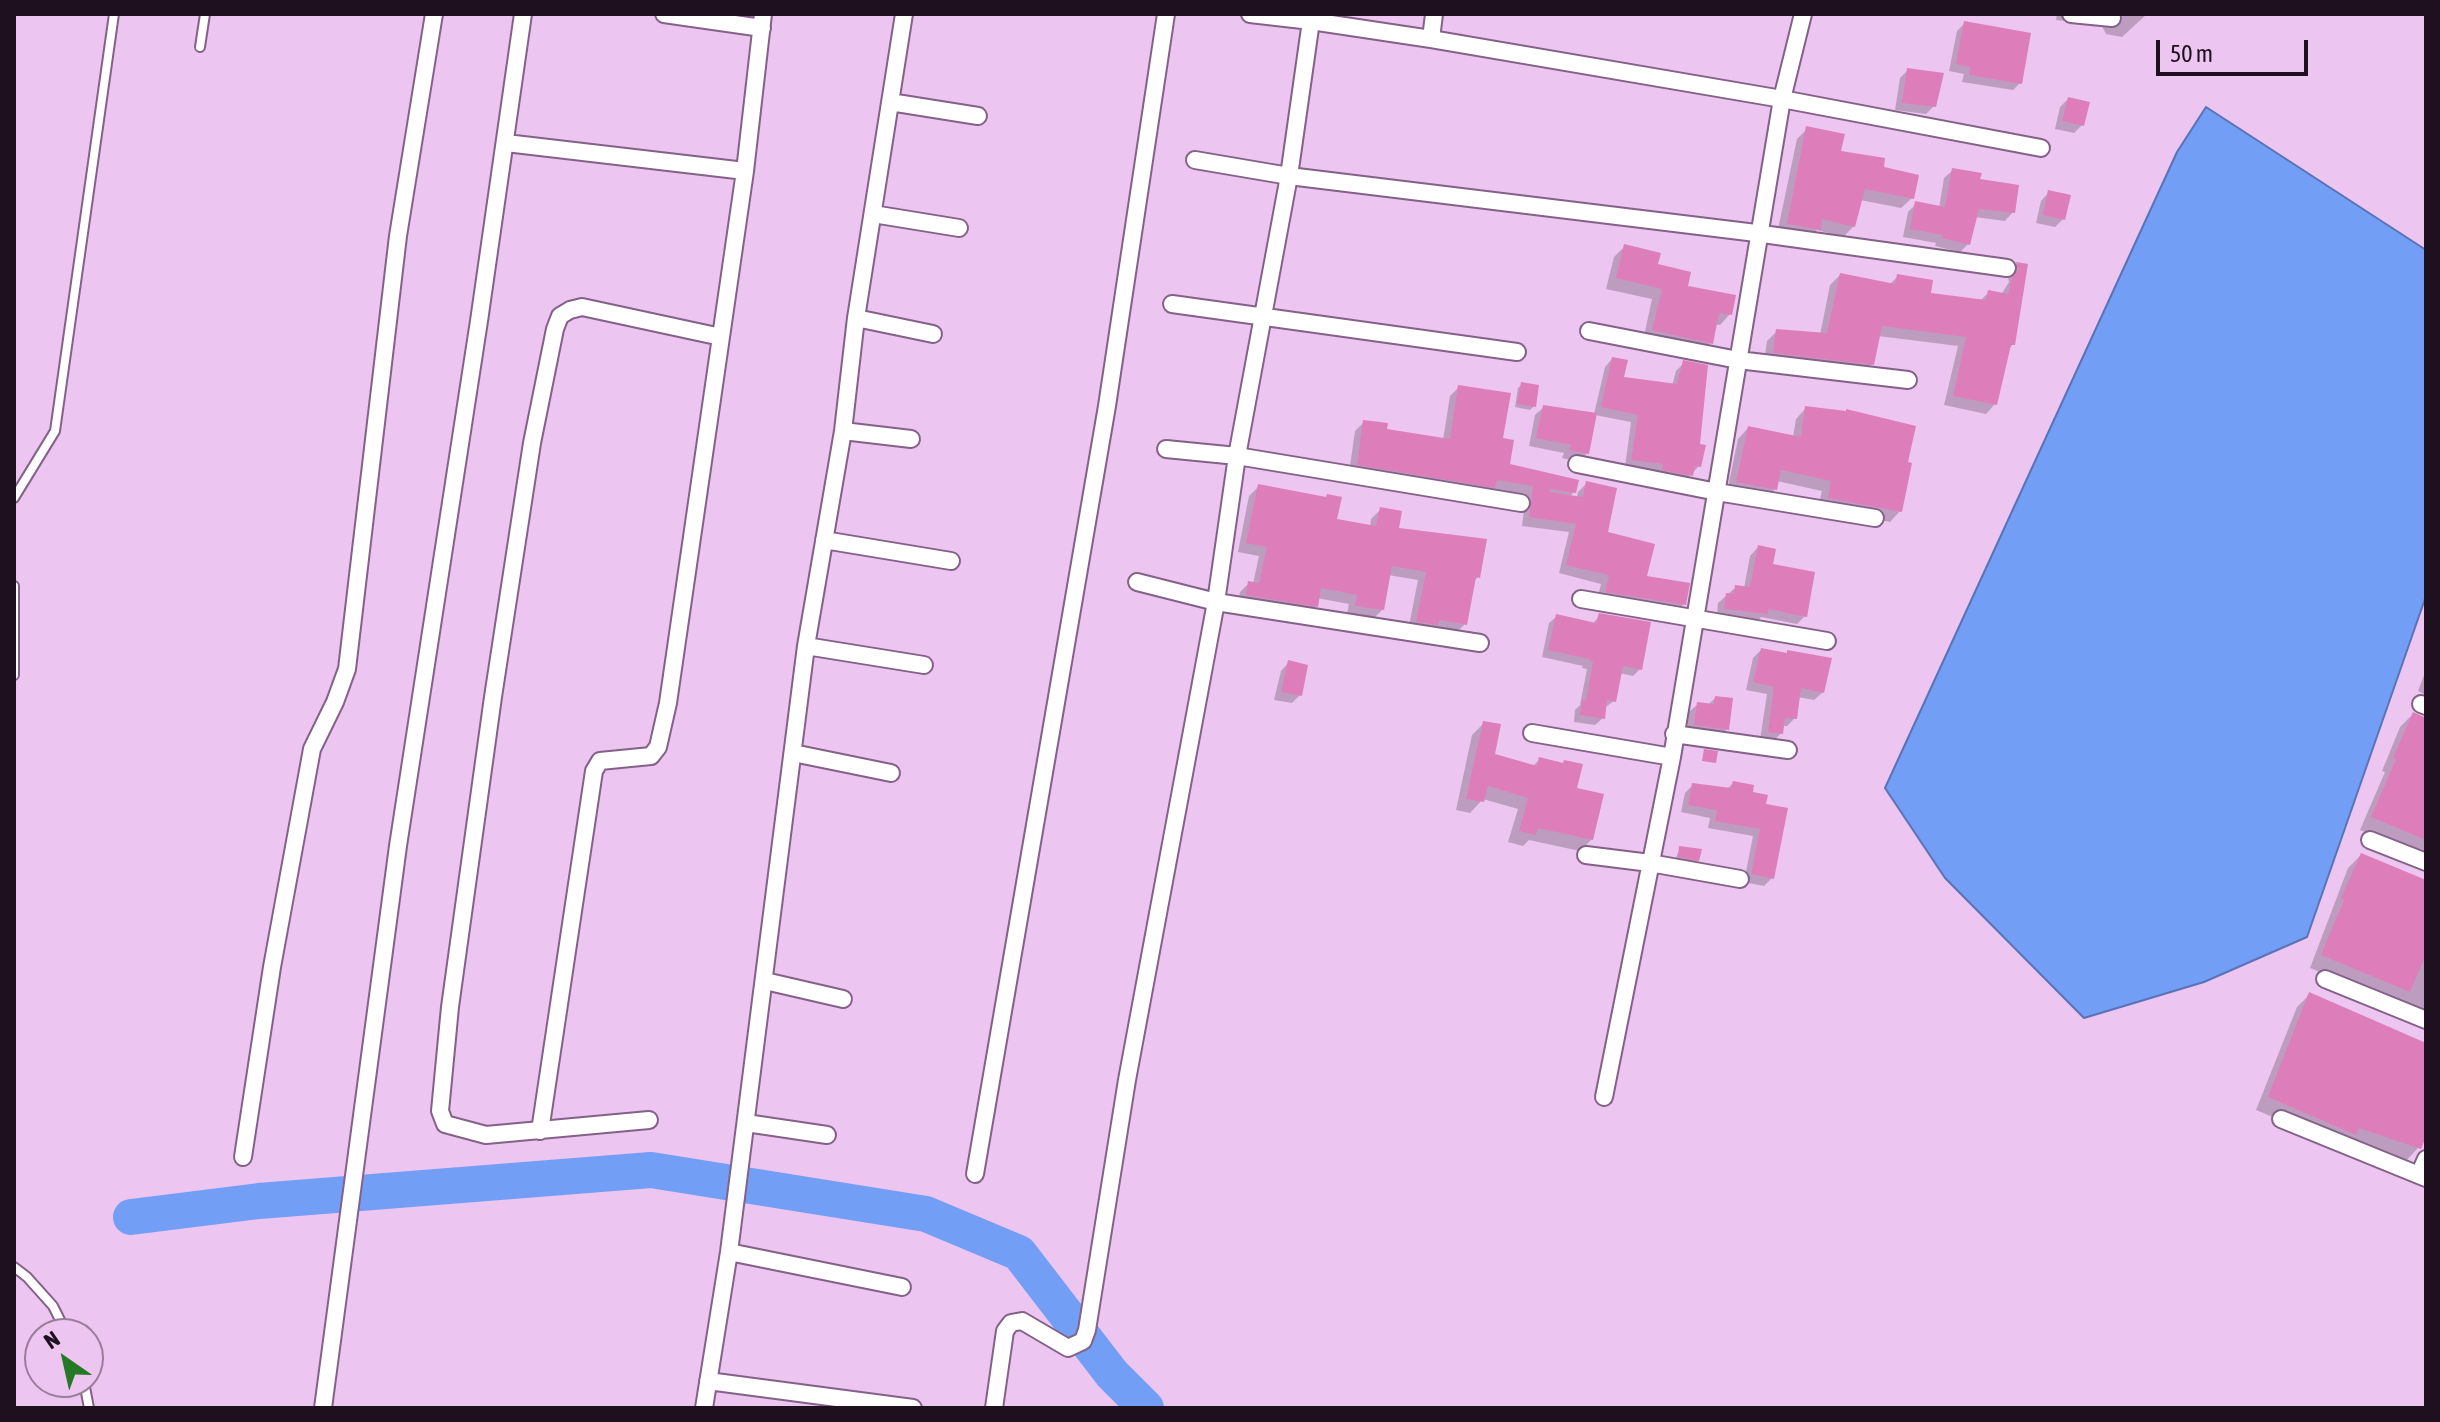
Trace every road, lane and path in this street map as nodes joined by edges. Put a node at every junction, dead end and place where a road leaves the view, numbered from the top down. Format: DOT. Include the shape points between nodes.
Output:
graph roads {
  1 [pos="114,14"];
  2 [pos="205,14"];
  3 [pos="434,14"];
  4 [pos="523,14"];
  5 [pos="664,14"];
  6 [pos="904,14"];
  7 [pos="1166,14"];
  8 [pos="1250,14"];
  9 [pos="1434,14"];
  10 [pos="1803,14"];
  11 [pos="2071,14"];
  12 [pos="2112,18"];
  13 [pos="762,21"];
  14 [pos="1311,21"];
  15 [pos="1431,39"];
  16 [pos="200,47"];
  17 [pos="1782,99"];
  18 [pos="890,102"];
  19 [pos="978,116"];
  20 [pos="506,143"];
  21 [pos="2041,148"];
  22 [pos="1195,160"];
  23 [pos="745,171"];
  24 [pos="1289,176"];
  25 [pos="873,214"];
  26 [pos="959,228"];
  27 [pos="1759,233"];
  28 [pos="2007,268"];
  29 [pos="1172,304"];
  30 [pos="1265,316"];
  31 [pos="856,318"];
  32 [pos="1589,331"];
  33 [pos="933,334"];
  34 [pos="721,337"];
  35 [pos="1517,352"];
  36 [pos="1738,360"];
  37 [pos="1908,380"];
  38 [pos="843,431"];
  39 [pos="911,439"];
  40 [pos="1166,449"];
  41 [pos="1237,456"];
  42 [pos="1577,464"];
  43 [pos="1717,492"];
  44 [pos="14,498"];
  45 [pos="1521,503"];
  46 [pos="1875,518"];
  47 [pos="824,540"];
  48 [pos="951,561"];
  49 [pos="1137,582"];
  50 [pos="14,586"];
  51 [pos="1581,599"];
  52 [pos="1216,602"];
  53 [pos="1694,617"];
  54 [pos="1827,641"];
  55 [pos="1480,643"];
  56 [pos="806,646"];
  57 [pos="924,665"];
  58 [pos="14,675"];
  59 [pos="1532,733"];
  60 [pos="1674,734"];
  61 [pos="1788,750"];
  62 [pos="793,753"];
  63 [pos="1672,757"];
  64 [pos="891,773"];
  65 [pos="2370,840"];
  66 [pos="1586,855"];
  67 [pos="2426,862"];
  68 [pos="1650,863"];
  69 [pos="1740,879"];
  70 [pos="2325,979"];
  71 [pos="765,981"];
  72 [pos="843,999"];
  73 [pos="2426,1020"];
  74 [pos="1604,1097"];
  75 [pos="2281,1119"];
  76 [pos="649,1120"];
  77 [pos="746,1123"];
  78 [pos="540,1131"];
  79 [pos="827,1135"];
  80 [pos="243,1157"];
  81 [pos="2426,1159"];
  82 [pos="975,1174"];
  83 [pos="2423,1176"];
  84 [pos="729,1252"];
  85 [pos="14,1267"];
  86 [pos="902,1287"];
  87 [pos="59,1318"];
  88 [pos="708,1381"];
  89 [pos="323,1408"];
  90 [pos="704,1408"];
  91 [pos="913,1408"];
  92 [pos="994,1408"];
  1 -- 44 [label="lane" via="55,431"];
  2 -- 16 [label="lane"];
  3 -- 80 [label="street" via="398,236 347,669 312,749"];
  4 -- 20 [label="street"];
  5 -- 13 [label="street"];
  6 -- 18 [label="street"];
  7 -- 82 [label="street" via="1107,406"];
  8 -- 14 [label="street"];
  9 -- 15 [label="street"];
  10 -- 17 [label="street"];
  11 -- 12 [label="street"];
  13 -- 23 [label="street"];
  14 -- 15 [label="street"];
  14 -- 24 [label="street"];
  15 -- 17 [label="street"];
  17 -- 21 [label="street"];
  17 -- 27 [label="street"];
  18 -- 19 [label="street"];
  18 -- 25 [label="street"];
  20 -- 23 [label="street"];
  20 -- 89 [label="street" via="398,846"];
  22 -- 24 [label="street"];
  23 -- 34 [label="street"];
  24 -- 27 [label="street"];
  24 -- 30 [label="street"];
  25 -- 26 [label="street"];
  25 -- 31 [label="street"];
  27 -- 28 [label="street"];
  27 -- 36 [label="street"];
  29 -- 30 [label="street"];
  30 -- 35 [label="street"];
  30 -- 41 [label="street"];
  31 -- 33 [label="street"];
  31 -- 38 [label="street"];
  32 -- 36 [label="street"];
  34 -- 78 [label="street" via="658,747 651,756 600,761 594,771"];
  34 -- 78 [label="street" via="582,307 560,316 555,329 493,697 440,1111 445,1124 486,1135"];
  36 -- 37 [label="street"];
  36 -- 43 [label="street"];
  38 -- 39 [label="street"];
  38 -- 47 [label="street"];
  40 -- 41 [label="street"];
  41 -- 45 [label="street"];
  41 -- 52 [label="street"];
  42 -- 43 [label="street"];
  43 -- 46 [label="street"];
  43 -- 53 [label="street"];
  47 -- 48 [label="street"];
  47 -- 56 [label="street"];
  49 -- 52 [label="street"];
  50 -- 58 [label="lane"];
  51 -- 53 [label="street"];
  52 -- 55 [label="street"];
  52 -- 92 [label="street" via="1127,1080 1087,1330 1083,1341 1068,1348 1022,1321 1011,1323 1005,1331"];
  53 -- 54 [label="street"];
  53 -- 60 [label="street"];
  56 -- 57 [label="street"];
  56 -- 62 [label="street"];
  59 -- 63 [label="street"];
  60 -- 61 [label="street"];
  60 -- 63 [label="street"];
  62 -- 64 [label="street"];
  62 -- 71 [label="street"];
  63 -- 68 [label="street"];
  65 -- 67 [label="street"];
  66 -- 68 [label="street"];
  68 -- 69 [label="street"];
  68 -- 74 [label="street"];
  70 -- 73 [label="street"];
  71 -- 72 [label="street"];
  71 -- 77 [label="street"];
  75 -- 83 [label="street"];
  76 -- 78 [label="street"];
  77 -- 79 [label="street"];
  77 -- 84 [label="street"];
  81 -- 83 [label="street"];
  84 -- 86 [label="street"];
  84 -- 88 [label="street"];
  85 -- 87 [label="lane"];
  88 -- 90 [label="street"];
  88 -- 91 [label="street"];
}
